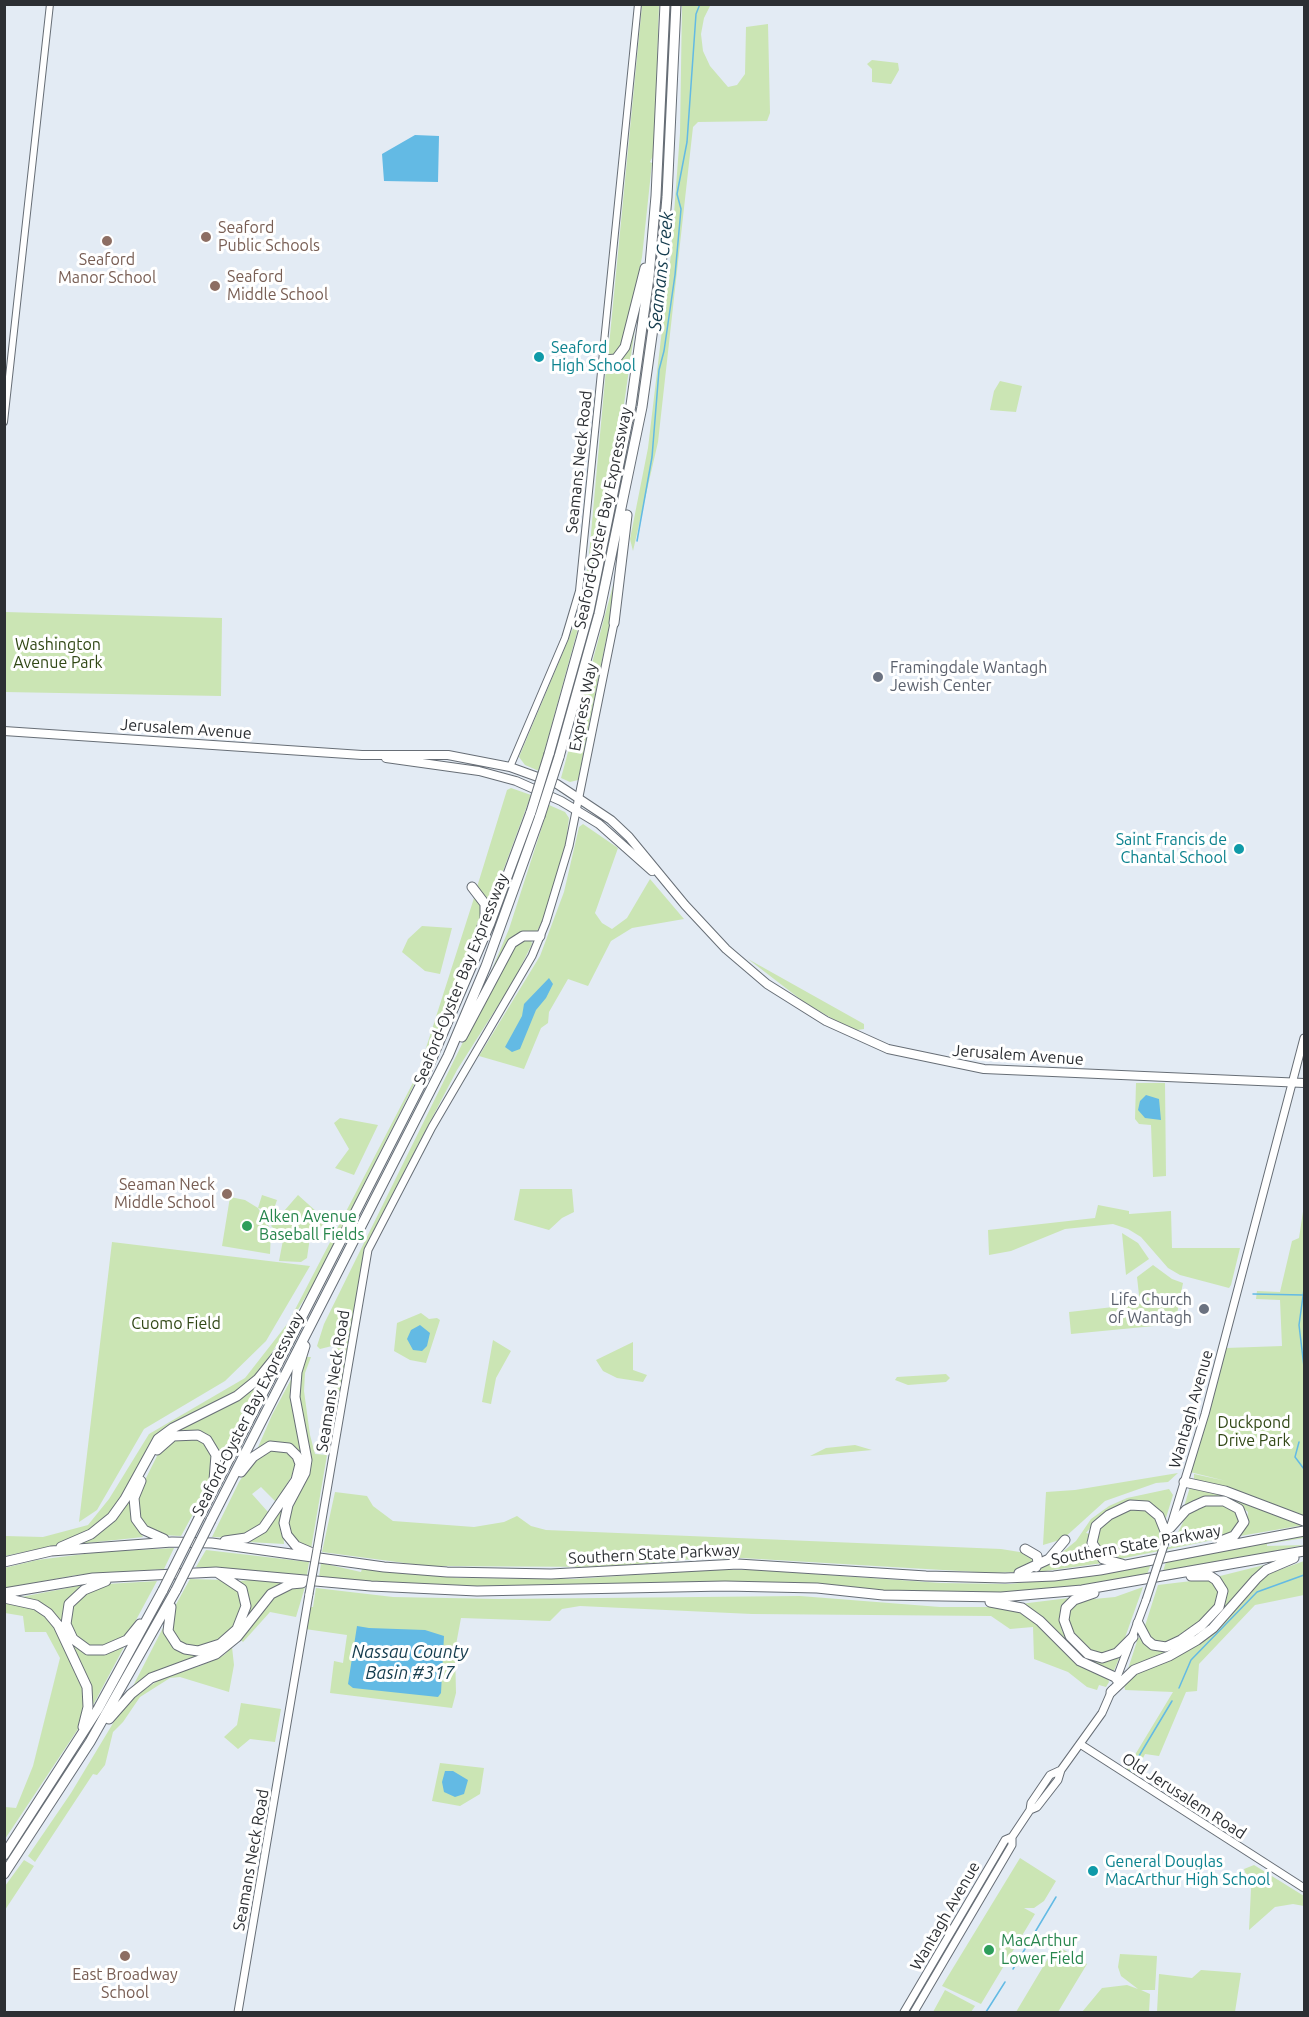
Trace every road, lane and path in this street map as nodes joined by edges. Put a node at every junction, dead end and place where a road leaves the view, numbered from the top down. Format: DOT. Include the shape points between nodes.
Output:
graph roads {
  1 [pos="50,4"];
  2 [pos="638,4"];
  3 [pos="665,4"];
  4 [pos="676,4"];
  5 [pos="653,233"];
  6 [pos="604,360"];
  7 [pos="4,422"];
  8 [pos="634,448"];
  9 [pos="614,623"];
  10 [pos="4,730"];
  11 [pos="366,755"];
  12 [pos="510,767"];
  13 [pos="580,797"];
  14 [pos="577,810"];
  15 [pos="472,887"];
  16 [pos="677,895"];
  17 [pos="540,936"];
  18 [pos="458,1002"];
  19 [pos="1305,1038"];
  20 [pos="448,1056"];
  21 [pos="1293,1083"];
  22 [pos="1305,1083"];
  23 [pos="305,1313"];
  24 [pos="314,1318"];
  25 [pos="1184,1482"];
  26 [pos="199,1518"];
  27 [pos="211,1520"];
  28 [pos="1305,1521"];
  29 [pos="1305,1531"];
  30 [pos="1168,1532"];
  31 [pos="1065,1540"];
  32 [pos="172,1542"];
  33 [pos="212,1543"];
  34 [pos="1025,1549"];
  35 [pos="51,1551"];
  36 [pos="1182,1552"];
  37 [pos="1305,1553"];
  38 [pos="326,1558"];
  39 [pos="4,1562"];
  40 [pos="1122,1564"];
  41 [pos="1036,1567"];
  42 [pos="216,1572"];
  43 [pos="124,1576"];
  44 [pos="1165,1576"];
  45 [pos="1005,1578"];
  46 [pos="1139,1581"];
  47 [pos="338,1583"];
  48 [pos="176,1590"];
  49 [pos="4,1593"];
  50 [pos="883,1595"];
  51 [pos="4,1598"];
  52 [pos="156,1603"];
  53 [pos="1138,1623"];
  54 [pos="1133,1637"];
  55 [pos="1117,1678"];
  56 [pos="1111,1692"];
  57 [pos="90,1742"];
  58 [pos="1080,1744"];
  59 [pos="75,1745"];
  60 [pos="1012,1837"];
  61 [pos="4,1855"];
  62 [pos="4,1874"];
  63 [pos="982,1878"];
  64 [pos="989,1882"];
  65 [pos="1305,1888"];
  66 [pos="238,2013"];
  67 [pos="904,2013"];
  68 [pos="914,2013"];
  1 -- 7 [label="street"];
  2 -- 6 [label="street, Seamans Neck Road"];
  3 -- 5 [label="highway, Seaford-Oyster Bay Expressway" via="662,119"];
  4 -- 8 [label="highway, Seaford-Oyster Bay Expressway" via="673,120 660,278"];
  5 -- 6 [label="highway" via="625,347 616,359"];
  5 -- 18 [label="highway, Seaford-Oyster Bay Expressway, bridge" via="638,362 615,496 589,611 531,812"];
  6 -- 12 [label="street, Seamans Neck Road" via="579,591 565,638"];
  8 -- 9 [label="highway"];
  8 -- 20 [label="highway, Seaford-Oyster Bay Expressway, bridge" via="599,614 559,757 486,966"];
  9 -- 13 [label="main road, Express Way"];
  10 -- 11 [label="main road, Jerusalem Avenue"];
  11 -- 12 [label="main road, Jerusalem Avenue" via="448,755"];
  11 -- 14 [label="main road, Jerusalem Avenue" via="479,771 516,781"];
  12 -- 13 [label="main road, Jerusalem Avenue"];
  13 -- 14 [label="main road, Seamans Neck Road"];
  13 -- 16 [label="main road, Jerusalem Avenue" via="632,835"];
  14 -- 16 [label="main road, Jerusalem Avenue" via="627,847"];
  14 -- 17 [label="main road, Seamans Neck Road" via="561,880"];
  15 -- 18 [label="highway" via="483,898 486,911"];
  16 -- 21 [label="main road, Jerusalem Avenue" via="688,901 726,949 767,984 826,1021 888,1049 984,1069"];
  17 -- 20 [label="highway" via="523,936 512,944 459,1043"];
  17 -- 66 [label="main road, Seamans Neck Road, bridge" via="410,1167 369,1250"];
  18 -- 23 [label="highway, Seaford-Oyster Bay Expressway" via="399,1132"];
  19 -- 21 [label="main road, Wantagh Avenue"];
  20 -- 24 [label="highway, Seaford-Oyster Bay Expressway"];
  21 -- 22 [label="main road, Jerusalem Avenue"];
  21 -- 25 [label="main road, Wantagh Avenue"];
  23 -- 26 [label="highway, Seaford-Oyster Bay Expressway"];
  23 -- 35 [label="highway" via="272,1363 248,1387 158,1439 125,1499 103,1526"];
  24 -- 27 [label="highway, Seaford-Oyster Bay Expressway"];
  24 -- 38 [label="highway" via="296,1385 306,1451 305,1473 288,1505 284,1523 296,1546"];
  25 -- 28 [label="highway" via="1225,1491"];
  25 -- 30 [label="main road, Wantagh Avenue"];
  26 -- 32 [label="highway" via="216,1473 216,1455 207,1440 198,1435 179,1434 157,1450 136,1490 133,1505 144,1530"];
  26 -- 52 [label="highway, Seaford-Oyster Bay Expressway, bridge"];
  27 -- 33 [label="highway" via="253,1457 278,1445 297,1456 299,1474 263,1528 246,1538"];
  27 -- 48 [label="highway, Seaford-Oyster Bay Expressway, bridge"];
  29 -- 36 [label="highway, Southern State Parkway"];
  30 -- 36 [label="highway" via="1186,1510 1205,1501 1232,1504 1242,1515 1243,1527 1234,1536"];
  30 -- 40 [label="highway" via="1159,1516 1147,1506 1130,1505 1109,1515 1096,1527 1092,1543 1103,1558"];
  30 -- 53 [label="main road, Wantagh Avenue, bridge"];
  31 -- 41 [label="highway" via="1057,1552"];
  32 -- 33 [label="highway, Southern State Parkway"];
  32 -- 35 [label="highway, Southern State Parkway"];
  33 -- 38 [label="highway, Southern State Parkway"];
  34 -- 41 [label="highway" via="1037,1556"];
  35 -- 39 [label="highway, Southern State Parkway"];
  36 -- 40 [label="highway, Southern State Parkway"];
  37 -- 44 [label="highway, Southern State Parkway"];
  37 -- 56 [label="highway" via="1266,1570 1213,1628 1175,1653 1134,1670"];
  38 -- 45 [label="highway, Southern State Parkway" via="384,1567 504,1574 738,1564"];
  40 -- 45 [label="highway, Southern State Parkway" via="1054,1576"];
  41 -- 45 [label="highway"];
  42 -- 43 [label="highway, Southern State Parkway"];
  42 -- 47 [label="highway, Southern State Parkway"];
  42 -- 48 [label="highway" via="242,1589 246,1606 231,1636 210,1648 185,1649 171,1638 167,1624"];
  43 -- 49 [label="highway, Southern State Parkway"];
  43 -- 52 [label="highway" via="88,1587 71,1602 66,1624 79,1645 100,1651 122,1643"];
  44 -- 46 [label="highway, Southern State Parkway"];
  44 -- 53 [label="highway" via="1210,1576 1221,1585 1222,1603 1196,1630 1166,1647 1147,1640"];
  46 -- 50 [label="highway, Southern State Parkway" via="1000,1597"];
  46 -- 54 [label="highway" via="1080,1597 1064,1613 1064,1625 1070,1636 1094,1657 1113,1656"];
  47 -- 50 [label="highway, Southern State Parkway" via="477,1591 769,1586"];
  47 -- 57 [label="highway" via="279,1588 227,1647 151,1678 126,1699"];
  48 -- 57 [label="highway, Seaford-Oyster Bay Expressway"];
  50 -- 55 [label="highway" via="1000,1602 1022,1608 1080,1661"];
  51 -- 59 [label="highway" via="41,1608 56,1621 65,1637 85,1681 88,1698 87,1716"];
  52 -- 59 [label="highway, Seaford-Oyster Bay Expressway"];
  53 -- 54 [label="main road, Wantagh Avenue"];
  54 -- 55 [label="main road, Wantagh Avenue"];
  55 -- 56 [label="main road, Wantagh Avenue"];
  56 -- 58 [label="main road, Wantagh Avenue" via="1102,1713"];
  57 -- 62 [label="highway, Seaford-Oyster Bay Expressway"];
  58 -- 60 [label="main road, Wantagh Avenue" via="1061,1770 1050,1775"];
  58 -- 65 [label="main road, Old Jerusalem Road"];
  59 -- 61 [label="highway, Seaford-Oyster Bay Expressway"];
  60 -- 63 [label="main road, Wantagh Avenue" via="1005,1840"];
  60 -- 64 [label="main road, Wantagh Avenue" via="1012,1845"];
  63 -- 64 [label="main road"];
  63 -- 67 [label="main road, Wantagh Avenue"];
  64 -- 68 [label="main road, Wantagh Avenue"];
}
